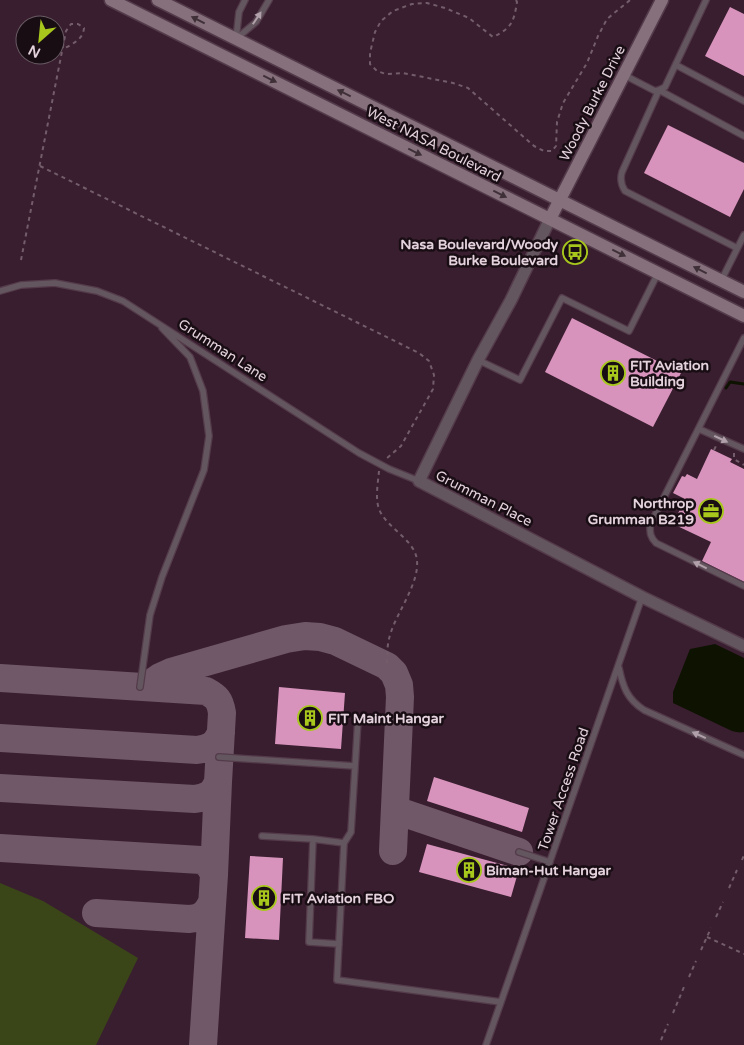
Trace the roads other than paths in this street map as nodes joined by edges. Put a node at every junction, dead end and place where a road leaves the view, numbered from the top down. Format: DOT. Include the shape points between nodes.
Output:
graph roads {
  1 [pos="112,0"];
  2 [pos="158,0"];
  3 [pos="245,0"];
  4 [pos="269,0"];
  5 [pos="662,0"];
  6 [pos="706,0"];
  7 [pos="236,39"];
  8 [pos="226,58"];
  9 [pos="676,65"];
  10 [pos="624,75"];
  11 [pos="659,90"];
  12 [pos="744,101"];
  13 [pos="744,136"];
  14 [pos="560,200"];
  15 [pos="550,219"];
  16 [pos="744,234"];
  17 [pos="737,248"];
  18 [pos="658,273"];
  19 [pos="721,281"];
  20 [pos="0,291"];
  21 [pos="744,292"];
  22 [pos="744,316"];
  23 [pos="153,319"];
  24 [pos="744,338"];
  25 [pos="478,360"];
  26 [pos="699,429"];
  27 [pos="744,450"];
  28 [pos="419,481"];
  29 [pos="744,586"];
  30 [pos="642,597"];
  31 [pos="744,646"];
  32 [pos="619,666"];
  33 [pos="140,687"];
  34 [pos="358,719"];
  35 [pos="744,755"];
  36 [pos="219,757"];
  37 [pos="355,766"];
  38 [pos="262,836"];
  39 [pos="313,839"];
  40 [pos="344,842"];
  41 [pos="520,852"];
  42 [pos="550,862"];
  43 [pos="339,944"];
  44 [pos="502,1002"];
  45 [pos="486,1045"];
  1 -- 8 [label="main road, West NASA Boulevard"];
  7 -- 2 [label="main road, West NASA Boulevard, one-way"];
  3 -- 7 [label="lane" via="238,12"];
  7 -- 4 [label="lane, one-way" via="256,22"];
  5 -- 10 [label="main road, Woody Burke Drive"];
  6 -- 9 [label="lane"];
  7 -- 8 [label="main road"];
  14 -- 7 [label="main road, West NASA Boulevard, one-way"];
  8 -- 15 [label="main road, West NASA Boulevard, one-way"];
  9 -- 11 [label="lane" via="665,87"];
  9 -- 12 [label="lane"];
  10 -- 11 [label="lane"];
  10 -- 14 [label="main road, Woody Burke Drive"];
  11 -- 13 [label="lane"];
  11 -- 17 [label="lane" via="622,172 622,188"];
  14 -- 15 [label="main road, Woody Burke Drive"];
  19 -- 14 [label="main road, West NASA Boulevard, one-way"];
  15 -- 18 [label="main road, West NASA Boulevard, one-way"];
  15 -- 25 [label="street, Grumman Place"];
  16 -- 17 [label="lane"];
  17 -- 19 [label="lane"];
  18 -- 22 [label="main road, West NASA Boulevard"];
  18 -- 25 [label="lane" via="629,331 562,298 520,380"];
  19 -- 21 [label="main road, West NASA Boulevard"];
  20 -- 23 [label="lane, Grumman Lane" via="21,285 55,283 123,300"];
  23 -- 28 [label="lane, Grumman Lane" via="351,447 389,469"];
  23 -- 33 [label="lane" via="190,357 203,392 209,436 204,470 150,615"];
  24 -- 26 [label="lane"];
  25 -- 28 [label="street, Grumman Place"];
  26 -- 27 [label="lane, one-way"];
  29 -- 26 [label="lane, one-way" via="656,543 650,534 650,525"];
  28 -- 30 [label="street, Grumman Place"];
  30 -- 31 [label="street, Grumman Place"];
  30 -- 32 [label="lane, Tower Access Road"];
  35 -- 32 [label="lane, one-way" via="638,706 622,684"];
  32 -- 42 [label="lane, Tower Access Road"];
  34 -- 37 [label="lane"];
  36 -- 37 [label="lane"];
  37 -- 40 [label="lane" via="351,832"];
  38 -- 39 [label="lane"];
  39 -- 40 [label="lane"];
  39 -- 43 [label="lane" via="308,942"];
  40 -- 43 [label="lane"];
  41 -- 42 [label="lane"];
  42 -- 44 [label="lane, Tower Access Road"];
  43 -- 44 [label="lane" via="337,980"];
  44 -- 45 [label="lane, Tower Access Road"];
}
